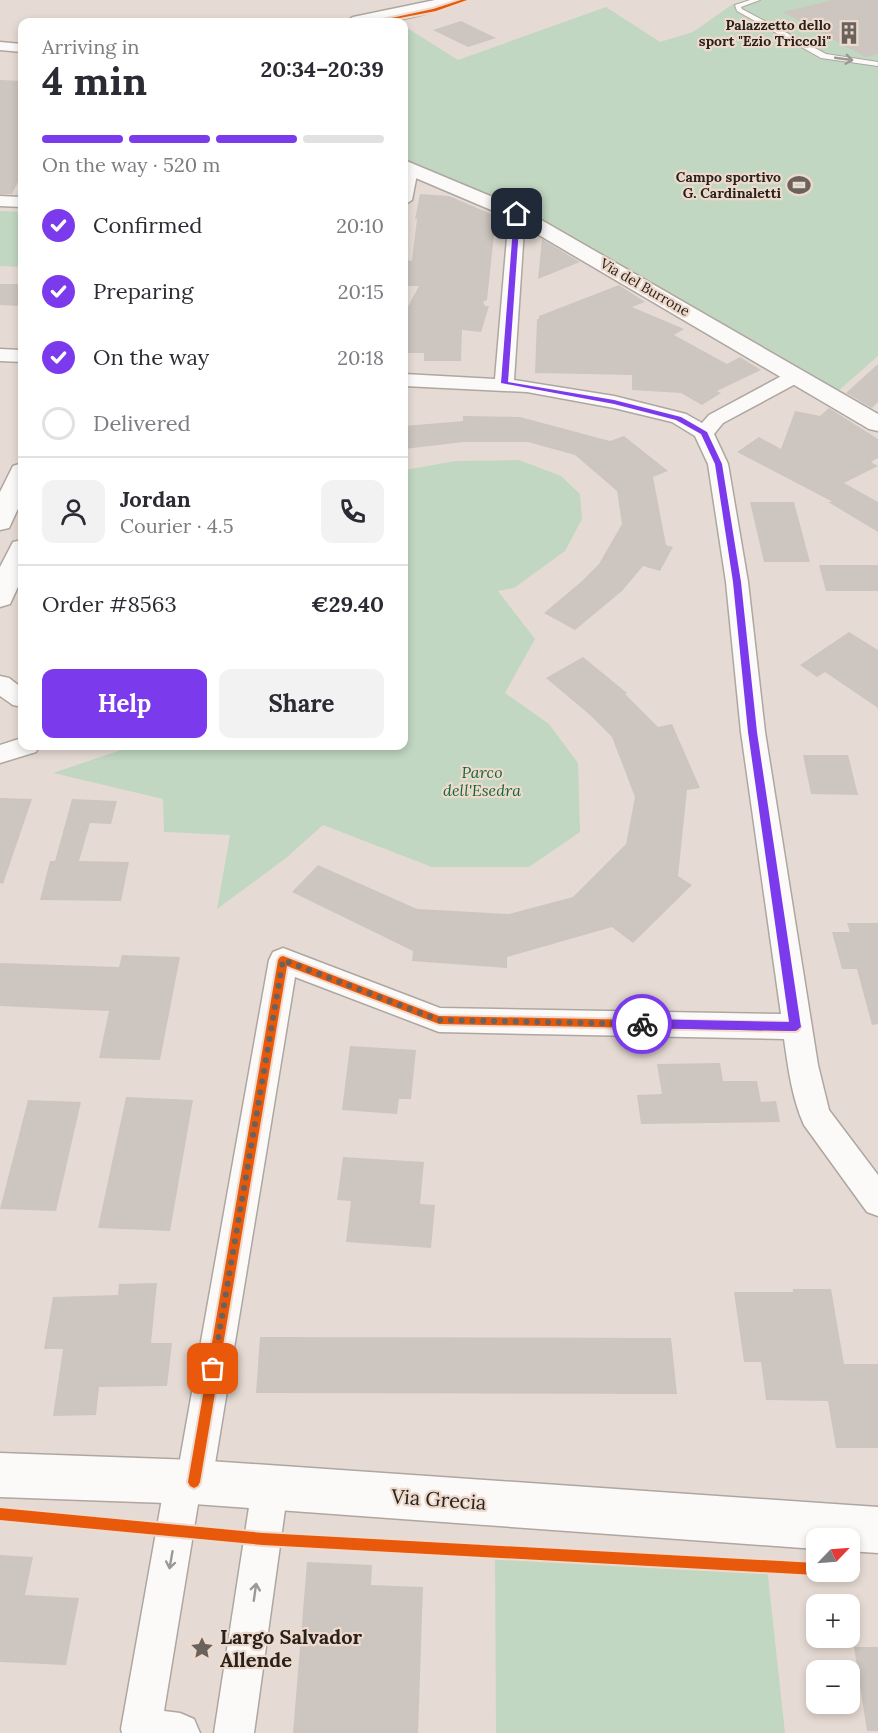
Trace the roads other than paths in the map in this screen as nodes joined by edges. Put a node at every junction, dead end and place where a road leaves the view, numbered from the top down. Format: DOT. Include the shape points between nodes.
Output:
graph roads {
  1 [pos="450,0"];
  2 [pos="757,0"];
  3 [pos="374,18"];
  4 [pos="0,46"];
  5 [pos="18,48"];
  6 [pos="878,64"];
  7 [pos="408,169"];
  8 [pos="0,201"];
  9 [pos="18,202"];
  10 [pos="517,214"];
  11 [pos="0,355"];
  12 [pos="18,356"];
  13 [pos="794,376"];
  14 [pos="408,380"];
  15 [pos="504,383"];
  16 [pos="878,424"];
  17 [pos="704,433"];
  18 [pos="18,480"];
  19 [pos="0,520"];
  20 [pos="18,557"];
  21 [pos="0,598"];
  22 [pos="0,684"];
  23 [pos="18,696"];
  24 [pos="18,749"];
  25 [pos="0,754"];
  26 [pos="795,1027"];
  27 [pos="878,1201"];
  28 [pos="0,1475"];
  29 [pos="189,1482"];
  30 [pos="270,1488"];
  31 [pos="878,1530"];
  32 [pos="180,1733"];
  33 [pos="234,1733"];
  1 -- 3 [label="street"];
  2 -- 6 [label="lane, one-way" via="736,6 816,52"];
  4 -- 5 [label="street"];
  7 -- 10 [label="street, Via del Burrone"];
  8 -- 9 [label="street"];
  10 -- 13 [label="street, Via del Burrone"];
  10 -- 15 [label="street"];
  11 -- 12 [label="street"];
  13 -- 16 [label="street, Via del Burrone"];
  13 -- 17 [label="street" via="716,419"];
  14 -- 15 [label="street"];
  15 -- 17 [label="street" via="679,418"];
  17 -- 26 [label="street" via="718,464 737,582 753,732"];
  18 -- 19 [label="street"];
  20 -- 21 [label="street"];
  22 -- 23 [label="street"];
  24 -- 25 [label="street"];
  26 -- 27 [label="street" via="815,1115"];
  26 -- 29 [label="street" via="439,1020 283,960"];
  28 -- 29 [label="street, Via Grecia"];
  29 -- 30 [label="street, Via Grecia"];
  29 -- 32 [label="street, one-way" via="141,1729"];
  30 -- 31 [label="street, Via Grecia"];
  33 -- 30 [label="street, one-way"];
}
